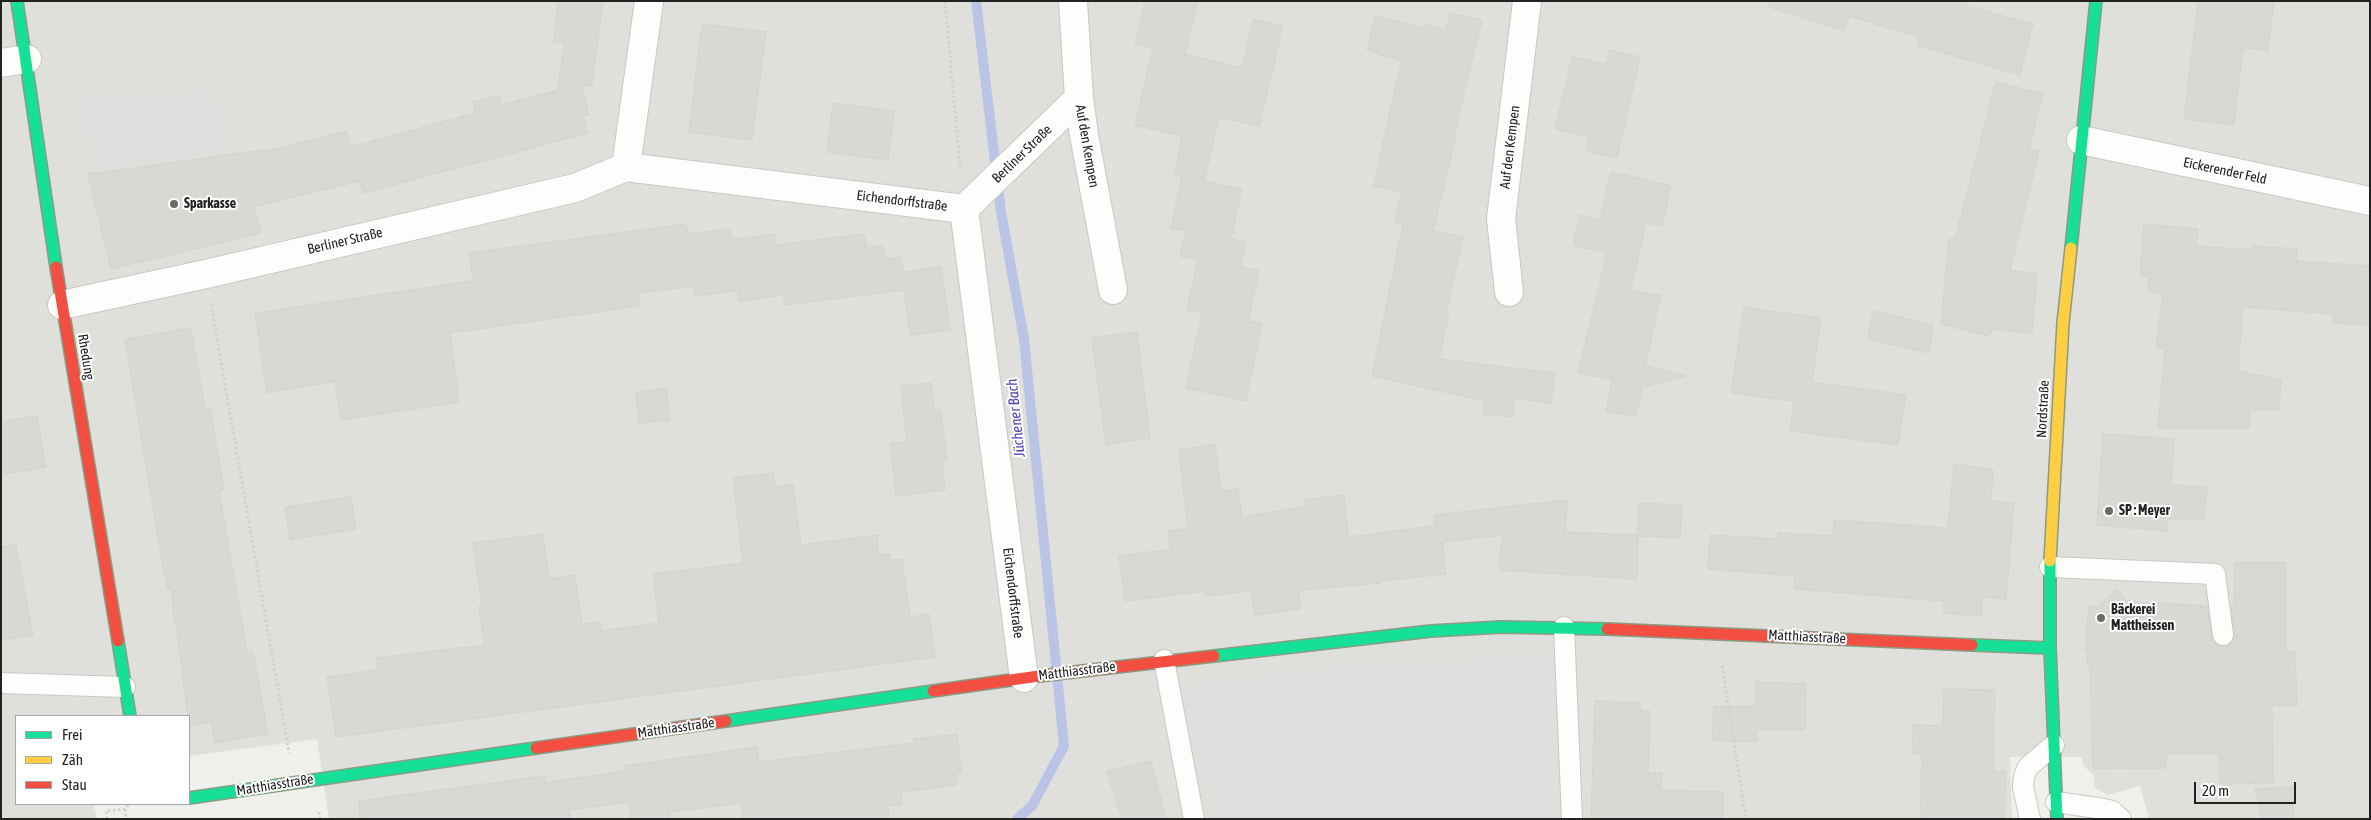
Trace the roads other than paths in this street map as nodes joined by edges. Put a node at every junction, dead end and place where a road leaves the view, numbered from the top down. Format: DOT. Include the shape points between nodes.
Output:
graph roads {
  1 [pos="17,1"];
  2 [pos="649,1"];
  3 [pos="1073,1"];
  4 [pos="1527,1"];
  5 [pos="2096,1"];
  6 [pos="14,61"];
  7 [pos="1079,98"];
  8 [pos="2081,140"];
  9 [pos="626,168"];
  10 [pos="2370,201"];
  11 [pos="969,204"];
  12 [pos="1113,290"];
  13 [pos="1509,292"];
  14 [pos="62,305"];
  15 [pos="2050,567"];
  16 [pos="1564,627"];
  17 [pos="2223,635"];
  18 [pos="2050,648"];
  19 [pos="1164,660"];
  20 [pos="1032,677"];
  21 [pos="1,683"];
  22 [pos="125,687"];
  23 [pos="130,715"];
  24 [pos="2054,745"];
  25 [pos="190,798"];
  26 [pos="2057,811"];
  27 [pos="1194,819"];
  28 [pos="1572,819"];
  29 [pos="2030,819"];
  30 [pos="2121,819"];
  1 -- 6 [label="street, Rhedung"];
  2 -- 9 [label="street"];
  3 -- 7 [label="street, Auf den Kempen"];
  4 -- 13 [label="street, Auf den Kempen" via="1501,219"];
  5 -- 8 [label="street, Nordstraße"];
  6 -- 14 [label="street, Rhedung"];
  7 -- 11 [label="street, Berliner Straße"];
  7 -- 12 [label="street, Auf den Kempen"];
  8 -- 10 [label="street, Eickerender Feld"];
  8 -- 15 [label="street, Nordstraße" via="2061,355"];
  9 -- 11 [label="street, Eichendorffstraße"];
  9 -- 14 [label="street, Berliner Straße" via="575,188"];
  11 -- 20 [label="street, Eichendorffstraße"];
  14 -- 22 [label="street, Rhedung"];
  15 -- 17 [label="lane" via="2215,574"];
  15 -- 18 [label="street, Nordstraße"];
  16 -- 18 [label="street, Matthiasstraße"];
  16 -- 19 [label="street, Matthiasstraße" via="1440,630"];
  16 -- 28 [label="lane"];
  18 -- 24 [label="street, Nordstraße"];
  19 -- 20 [label="street, Matthiasstraße"];
  19 -- 27 [label="lane"];
  20 -- 25 [label="street, Matthiasstraße"];
  21 -- 22 [label="lane"];
  22 -- 23 [label="street, Rhedung"];
  24 -- 26 [label="street, Nordstraße"];
  24 -- 29 [label="lane" via="2028,767 2024,776 2023,787"];
  26 -- 30 [label="lane" via="2104,809"];
}
